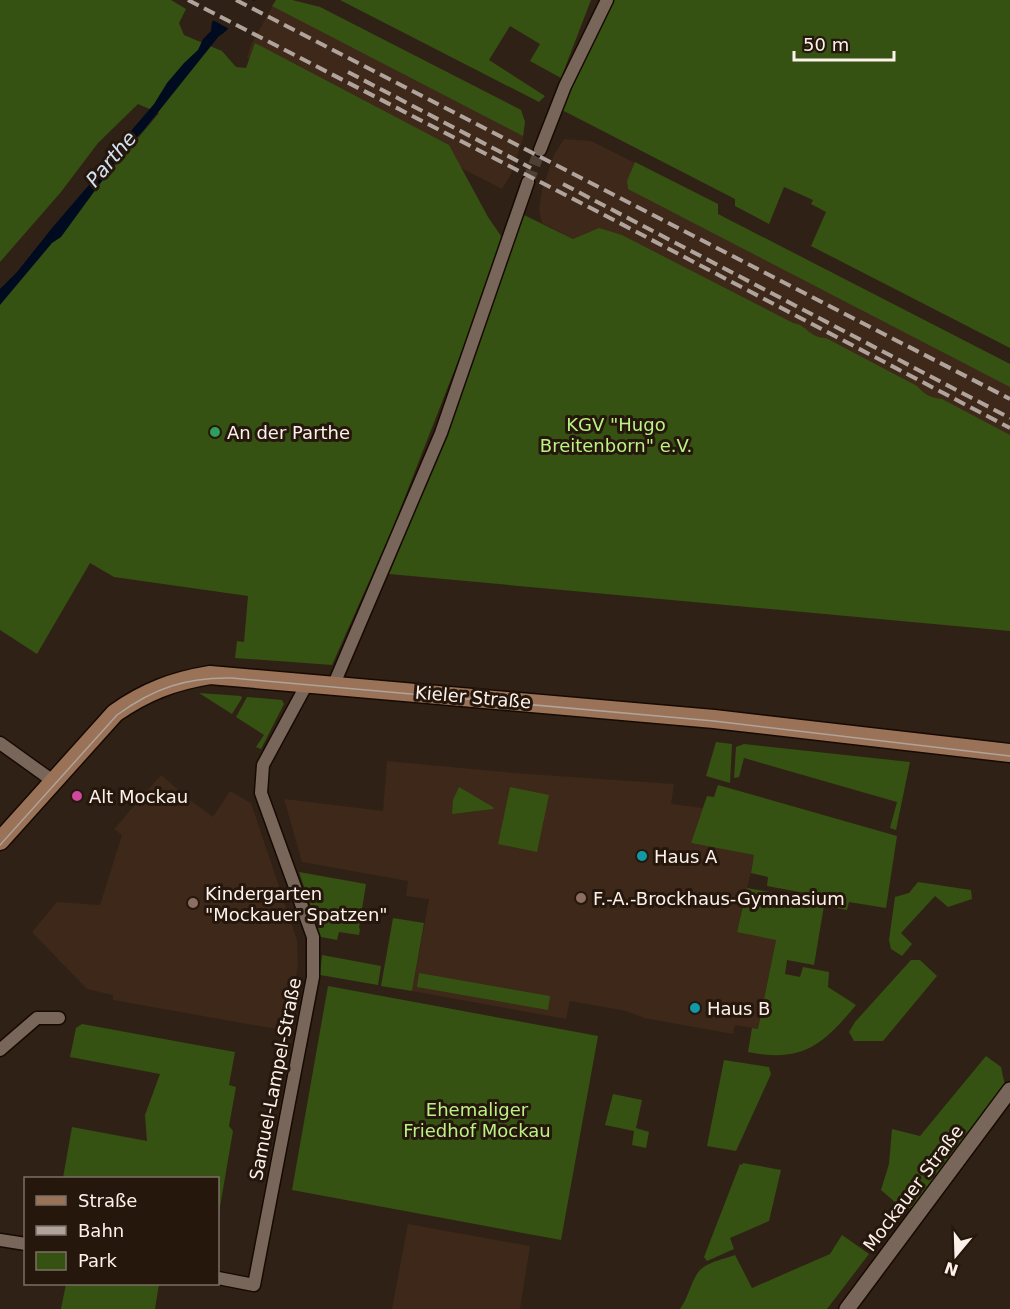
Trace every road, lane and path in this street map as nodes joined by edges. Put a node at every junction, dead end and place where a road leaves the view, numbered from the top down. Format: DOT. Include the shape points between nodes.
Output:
graph roads {
  1 [pos="607,0"];
  2 [pos="540,150"];
  3 [pos="528,182"];
  4 [pos="308,682"];
  5 [pos="334,684"];
  6 [pos="0,743"];
  7 [pos="1010,753"];
  8 [pos="53,781"];
  9 [pos="0,841"];
  10 [pos="59,1018"];
  11 [pos="0,1050"];
  12 [pos="1010,1090"];
  13 [pos="0,1240"];
  14 [pos="24,1244"];
  15 [pos="219,1278"];
  16 [pos="847,1309"];
  1 -- 2 [label="street" via="565,86"];
  3 -- 5 [label="street" via="441,433"];
  4 -- 5 [label="main road, Kieler Straße"];
  4 -- 8 [label="main road, Kieler Straße" via="210,675 187,678 138,697 115,713"];
  4 -- 15 [label="street, Samuel-Lampel-Straße" via="263,765 261,793 313,938 314,977 254,1285"];
  5 -- 7 [label="main road, Kieler Straße" via="714,718"];
  6 -- 8 [label="street"];
  8 -- 9 [label="main road, Kieler Straße"];
  10 -- 11 [label="street" via="37,1018"];
  12 -- 16 [label="street, Mockauer Straße"];
  13 -- 14 [label="street"];
}
